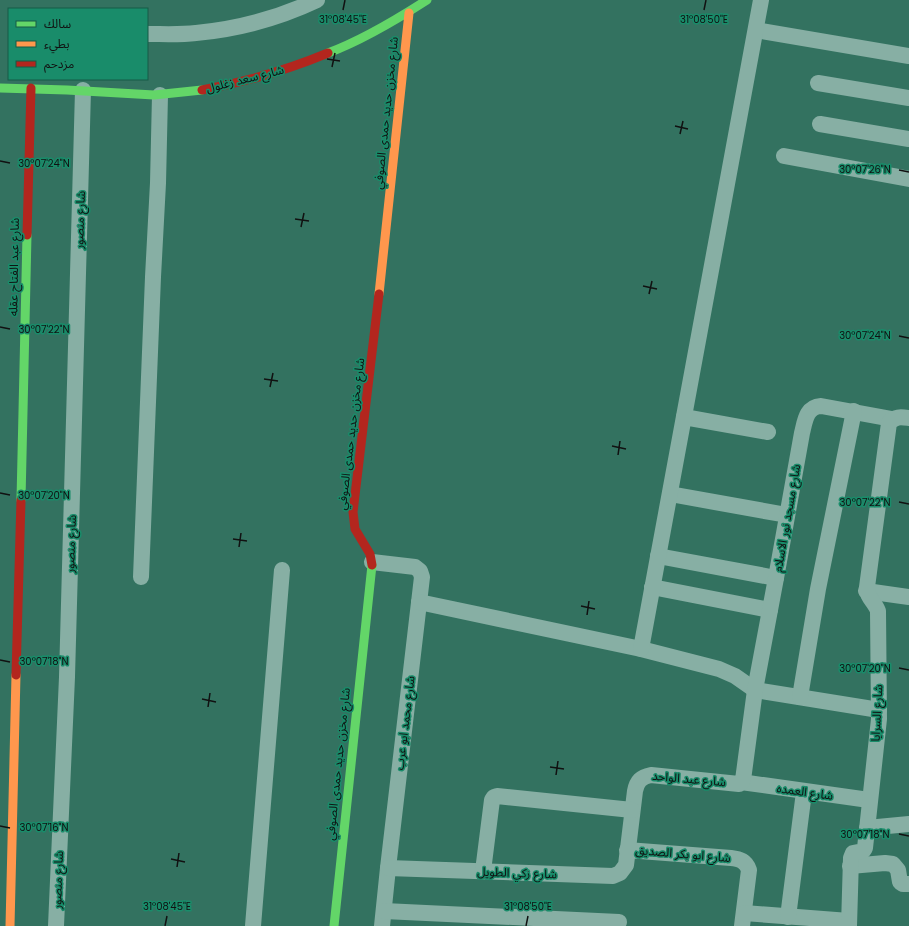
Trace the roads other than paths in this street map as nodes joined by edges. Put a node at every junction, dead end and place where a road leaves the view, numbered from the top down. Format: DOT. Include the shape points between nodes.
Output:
graph roads {
  1 [pos="317,0"];
  2 [pos="427,0"];
  3 [pos="762,0"];
  4 [pos="409,13"];
  5 [pos="756,30"];
  6 [pos="148,34"];
  7 [pos="909,56"];
  8 [pos="818,83"];
  9 [pos="47,84"];
  10 [pos="0,88"];
  11 [pos="31,88"];
  12 [pos="83,90"];
  13 [pos="160,95"];
  14 [pos="909,98"];
  15 [pos="820,124"];
  16 [pos="909,139"];
  17 [pos="784,156"];
  18 [pos="909,179"];
  19 [pos="854,411"];
  20 [pos="684,417"];
  21 [pos="909,418"];
  22 [pos="892,419"];
  23 [pos="768,432"];
  24 [pos="670,494"];
  25 [pos="787,515"];
  26 [pos="658,556"];
  27 [pos="372,562"];
  28 [pos="282,570"];
  29 [pos="141,577"];
  30 [pos="776,578"];
  31 [pos="652,587"];
  32 [pos="866,591"];
  33 [pos="909,597"];
  34 [pos="419,602"];
  35 [pos="770,610"];
  36 [pos="641,648"];
  37 [pos="755,690"];
  38 [pos="800,697"];
  39 [pos="879,710"];
  40 [pos="742,782"];
  41 [pos="804,792"];
  42 [pos="869,800"];
  43 [pos="632,810"];
  44 [pos="909,824"];
  45 [pos="867,828"];
  46 [pos="627,850"];
  47 [pos="850,866"];
  48 [pos="388,868"];
  49 [pos="483,871"];
  50 [pos="909,884"];
  51 [pos="788,916"];
  52 [pos="383,918"];
  53 [pos="743,920"];
  54 [pos="518,922"];
  55 [pos="619,922"];
  56 [pos="560,923"];
  57 [pos="849,924"];
  58 [pos="10,926"];
  59 [pos="56,926"];
  60 [pos="253,926"];
  61 [pos="334,926"];
  1 -- 6 [label="street" via="274,18 222,30 195,34"];
  2 -- 4 [label="street, شارع سعد زغلول"];
  3 -- 5 [label="street"];
  4 -- 13 [label="street, شارع سعد زغلول" via="328,54 288,69 203,90"];
  4 -- 27 [label="street, شارع مخزن حديد حمدى الصوفي" via="353,512 356,533 370,553"];
  5 -- 7 [label="street"];
  5 -- 20 [label="street"];
  8 -- 14 [label="street"];
  9 -- 11 [label="street, شارع سعد زغلول"];
  9 -- 12 [label="street, شارع سعد زغلول"];
  10 -- 11 [label="street, شارع سعد زغلول"];
  11 -- 58 [label="street, شارع عبد الفتاح عقله"];
  12 -- 13 [label="street, شارع سعد زغلول"];
  12 -- 59 [label="street, شارع منصور" via="67,677"];
  13 -- 29 [label="street"];
  15 -- 16 [label="street"];
  17 -- 18 [label="street"];
  19 -- 22 [label="street"];
  19 -- 25 [label="street, شارع مسجد نور الاسلام" via="821,406 813,407 808,412"];
  19 -- 38 [label="street" via="818,589"];
  20 -- 23 [label="street"];
  20 -- 24 [label="street"];
  21 -- 22 [label="street"];
  22 -- 32 [label="street" via="889,423"];
  24 -- 25 [label="street"];
  24 -- 26 [label="street"];
  25 -- 30 [label="street, شارع مسجد نور الاسلام"];
  26 -- 30 [label="street, شارع مسجد نور الاسلام"];
  26 -- 31 [label="street"];
  27 -- 34 [label="street, شارع محمد ابو عرب" via="418,569 422,577"];
  27 -- 61 [label="street, شارع مخزن حديد حمدى الصوفي"];
  28 -- 60 [label="street"];
  30 -- 35 [label="street, شارع عبد الواحد"];
  31 -- 35 [label="street"];
  31 -- 36 [label="street"];
  32 -- 33 [label="street"];
  32 -- 39 [label="street, شارع السرايا" via="878,611"];
  34 -- 36 [label="street"];
  34 -- 48 [label="street, شارع محمد ابو عرب"];
  35 -- 37 [label="street, شارع عبد الواحد"];
  36 -- 37 [label="street" via="723,670"];
  37 -- 38 [label="street"];
  37 -- 40 [label="street, شارع عبد الواحد"];
  38 -- 39 [label="street"];
  39 -- 42 [label="street, شارع السرايا"];
  40 -- 41 [label="street, شارع العمده"];
  40 -- 43 [label="street, شارع عبد الواحد" via="739,784 645,776 639,779 636,785"];
  41 -- 42 [label="street, شارع العمده"];
  41 -- 51 [label="street"];
  42 -- 45 [label="street, شارع السرايا"];
  43 -- 46 [label="street, شارع عبد الواحد"];
  43 -- 49 [label="street" via="494,797"];
  44 -- 45 [label="street"];
  45 -- 47 [label="street, شارع السرايا" via="865,848 853,853"];
  46 -- 49 [label="street, شارع زكي الطويل" via="626,865 620,873 613,876"];
  46 -- 53 [label="street, شارع ابو بكر الصديق" via="742,860 749,870"];
  47 -- 50 [label="street" via="893,864 898,870 900,882"];
  47 -- 57 [label="street"];
  48 -- 49 [label="street, شارع زكي الطويل"];
  48 -- 52 [label="street, شارع محمد ابو عرب"];
  51 -- 53 [label="street"];
  51 -- 57 [label="street"];
  52 -- 54 [label="street"];
  54 -- 56 [label="street"];
  55 -- 56 [label="street"];
}
